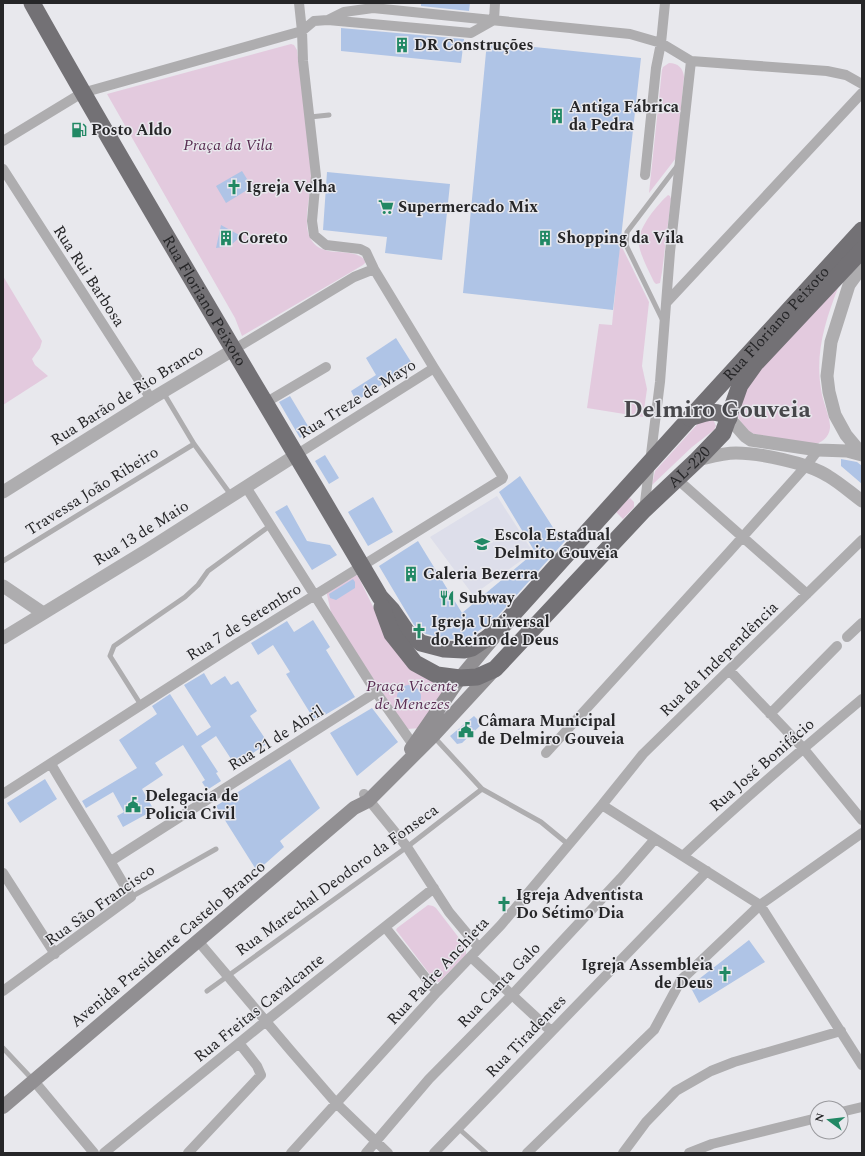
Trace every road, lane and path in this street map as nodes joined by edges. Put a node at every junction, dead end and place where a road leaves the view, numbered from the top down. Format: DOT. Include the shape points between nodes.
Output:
graph roads {
  1 [pos="32,3"];
  2 [pos="299,3"];
  3 [pos="495,3"];
  4 [pos="665,3"];
  5 [pos="344,7"];
  6 [pos="328,20"];
  7 [pos="494,20"];
  8 [pos="302,31"];
  9 [pos="661,43"];
  10 [pos="691,60"];
  11 [pos="862,84"];
  12 [pos="82,93"];
  13 [pos="862,93"];
  14 [pos="329,114"];
  15 [pos="310,117"];
  16 [pos="3,141"];
  17 [pos="679,162"];
  18 [pos="3,169"];
  19 [pos="644,175"];
  20 [pos="862,230"];
  21 [pos="862,250"];
  22 [pos="862,267"];
  23 [pos="374,269"];
  24 [pos="666,303"];
  25 [pos="664,324"];
  26 [pos="233,350"];
  27 [pos="326,367"];
  28 [pos="434,368"];
  29 [pos="163,392"];
  30 [pos="151,399"];
  31 [pos="265,403"];
  32 [pos="690,418"];
  33 [pos="729,418"];
  34 [pos="194,444"];
  35 [pos="818,450"];
  36 [pos="296,455"];
  37 [pos="862,455"];
  38 [pos="697,460"];
  39 [pos="651,462"];
  40 [pos="806,466"];
  41 [pos="677,479"];
  42 [pos="246,487"];
  43 [pos="3,492"];
  44 [pos="232,496"];
  45 [pos="862,501"];
  46 [pos="644,510"];
  47 [pos="271,525"];
  48 [pos="742,537"];
  49 [pos="862,540"];
  50 [pos="3,561"];
  51 [pos="362,566"];
  52 [pos="554,568"];
  53 [pos="3,586"];
  54 [pos="572,586"];
  55 [pos="807,594"];
  56 [pos="314,596"];
  57 [pos="380,598"];
  58 [pos="43,613"];
  59 [pos="862,623"];
  60 [pos="504,624"];
  61 [pos="847,637"];
  62 [pos="3,638"];
  63 [pos="837,646"];
  64 [pos="495,669"];
  65 [pos="729,670"];
  66 [pos="460,678"];
  67 [pos="376,692"];
  68 [pos="862,699"];
  69 [pos="141,705"];
  70 [pos="770,714"];
  71 [pos="433,736"];
  72 [pos="414,746"];
  73 [pos="802,748"];
  74 [pos="546,753"];
  75 [pos="51,764"];
  76 [pos="482,789"];
  77 [pos="3,794"];
  78 [pos="366,797"];
  79 [pos="602,805"];
  80 [pos="862,820"];
  81 [pos="862,833"];
  82 [pos="655,838"];
  83 [pos="569,845"];
  84 [pos="407,847"];
  85 [pos="216,849"];
  86 [pos="683,856"];
  87 [pos="111,861"];
  88 [pos="706,871"];
  89 [pos="3,873"];
  90 [pos="434,888"];
  91 [pos="132,897"];
  92 [pos="760,905"];
  93 [pos="385,927"];
  94 [pos="198,941"];
  95 [pos="479,948"];
  96 [pos="55,954"];
  97 [pos="471,957"];
  98 [pos="228,976"];
  99 [pos="3,991"];
  100 [pos="207,991"];
  101 [pos="437,992"];
  102 [pos="512,995"];
  103 [pos="266,1022"];
  104 [pos="551,1031"];
  105 [pos="841,1031"];
  106 [pos="239,1043"];
  107 [pos="3,1048"];
  108 [pos="862,1065"];
  109 [pos="34,1080"];
  110 [pos="336,1103"];
  111 [pos="3,1107"];
  112 [pos="862,1107"];
  113 [pos="849,1110"];
  114 [pos="809,1120"];
  115 [pos="458,1128"];
  116 [pos="376,1141"];
  117 [pos="94,1153"];
  118 [pos="104,1153"];
  119 [pos="188,1153"];
  120 [pos="291,1153"];
  121 [pos="366,1153"];
  122 [pos="388,1153"];
  123 [pos="434,1153"];
  124 [pos="486,1153"];
  125 [pos="527,1153"];
  126 [pos="624,1153"];
  127 [pos="689,1153"];
  1 -- 12 [label="highway, Rua Floriano Peixoto"];
  2 -- 8 [label="street"];
  3 -- 7 [label="street"];
  4 -- 9 [label="street"];
  5 -- 6 [label="street"];
  5 -- 7 [label="street"];
  6 -- 7 [label="street" via="471,33"];
  6 -- 8 [label="street" via="314,21"];
  7 -- 9 [label="street" via="630,34"];
  8 -- 12 [label="street"];
  8 -- 15 [label="street"];
  9 -- 10 [label="street"];
  9 -- 19 [label="street"];
  10 -- 11 [label="street" via="827,71 846,75"];
  10 -- 17 [label="street"];
  12 -- 16 [label="street"];
  12 -- 26 [label="highway, Rua Floriano Peixoto"];
  13 -- 24 [label="street"];
  14 -- 15 [label="lane"];
  15 -- 23 [label="street" via="316,176 312,221 314,235 326,246 360,249 366,252"];
  17 -- 24 [label="street"];
  17 -- 25 [label="lane" via="627,232 626,245"];
  18 -- 30 [label="street, Rua Rui Barbosa"];
  20 -- 32 [label="highway, Rua Floriano Peixoto / AL-220"];
  21 -- 33 [label="highway, AL-220 / AL-220" via="755,364 740,385"];
  22 -- 37 [label="street" via="849,285 831,342 827,376 835,415 846,435"];
  23 -- 26 [label="street, Rua Barão de Rio Branco" via="354,277"];
  23 -- 28 [label="street"];
  24 -- 25 [label="street"];
  25 -- 39 [label="street"];
  26 -- 29 [label="street, Rua Barão de Rio Branco"];
  26 -- 31 [label="highway, Rua Floriano Peixoto"];
  27 -- 31 [label="street"];
  28 -- 36 [label="street, Rua Treze de Mayo"];
  28 -- 51 [label="street, Rua 7 de Setembro" via="503,477"];
  29 -- 30 [label="street, Rua Barão de Rio Branco"];
  29 -- 34 [label="lane"];
  30 -- 43 [label="street, Rua Barão de Rio Branco"];
  31 -- 36 [label="highway, Rua Floriano Peixoto"];
  32 -- 33 [label="highway" via="711,411"];
  32 -- 39 [label="highway, Rua Floriano Peixoto / AL-220"];
  33 -- 35 [label="street" via="751,440"];
  33 -- 38 [label="highway, AL-220 / AL-220" via="723,433"];
  34 -- 44 [label="lane"];
  34 -- 50 [label="lane, Travessa João Ribeiro"];
  35 -- 37 [label="street" via="847,451"];
  35 -- 40 [label="street"];
  36 -- 42 [label="street, Rua 13 de Maio"];
  36 -- 51 [label="highway, Rua Floriano Peixoto"];
  38 -- 40 [label="street" via="736,453"];
  38 -- 41 [label="highway, AL-220 / AL-220"];
  39 -- 46 [label="street"];
  39 -- 52 [label="highway, Rua Floriano Peixoto / AL-220"];
  40 -- 45 [label="street" via="827,476"];
  40 -- 48 [label="street"];
  41 -- 46 [label="highway, AL-220 / AL-220"];
  41 -- 48 [label="street"];
  42 -- 44 [label="street, Rua 13 de Maio"];
  42 -- 47 [label="street"];
  44 -- 58 [label="street, Rua 13 de Maio"];
  46 -- 54 [label="highway, AL-220 / AL-220"];
  47 -- 56 [label="street"];
  47 -- 69 [label="lane" via="208,571 185,597 114,646 110,656"];
  48 -- 55 [label="street"];
  48 -- 74 [label="street"];
  49 -- 55 [label="street, Rua da Independência"];
  51 -- 56 [label="street, Rua 7 de Setembro"];
  51 -- 57 [label="highway, Rua Floriano Peixoto"];
  52 -- 54 [label="highway"];
  52 -- 60 [label="highway, Rua Floriano Peixoto / AL-220"];
  53 -- 58 [label="street"];
  54 -- 64 [label="highway, AL-220 / AL-220"];
  55 -- 65 [label="street, Rua da Independência"];
  56 -- 67 [label="street"];
  56 -- 69 [label="street, Rua 7 de Setembro"];
  57 -- 60 [label="highway, Rua Floriano Peixoto / AL-220" via="407,632 421,643 444,649 472,648"];
  57 -- 66 [label="highway, Rua Floriano Peixoto / AL-220" via="392,634 415,663 437,675"];
  58 -- 62 [label="street, Rua 13 de Maio"];
  59 -- 61 [label="street"];
  60 -- 66 [label="main road, Avenida Presidente Castelo Branco"];
  63 -- 70 [label="street"];
  64 -- 66 [label="highway, Rua Floriano Peixoto / AL-220" via="477,677"];
  64 -- 71 [label="main road, Avenida Presidente Castelo Branco"];
  65 -- 70 [label="street"];
  65 -- 79 [label="street, Rua da Independência" via="643,754"];
  66 -- 72 [label="main road, Avenida Presidente Castelo Branco"];
  67 -- 72 [label="street"];
  67 -- 87 [label="street, Rua 21 de Abril"];
  68 -- 73 [label="street, Rua José Bonifácio"];
  69 -- 75 [label="street, Rua 7 de Setembro"];
  70 -- 73 [label="street"];
  71 -- 76 [label="lane"];
  71 -- 78 [label="main road, Avenida Presidente Castelo Branco"];
  72 -- 78 [label="main road, Avenida Presidente Castelo Branco"];
  73 -- 80 [label="street"];
  73 -- 86 [label="street, Rua José Bonifácio"];
  75 -- 77 [label="street, Rua 7 de Setembro"];
  75 -- 87 [label="street"];
  76 -- 83 [label="lane" via="541,822"];
  76 -- 84 [label="lane, Rua Marechal Deodoro da Fonseca"];
  78 -- 84 [label="street"];
  78 -- 94 [label="main road, Avenida Presidente Castelo Branco"];
  79 -- 82 [label="street"];
  79 -- 83 [label="street, Rua Padre Anchieta"];
  81 -- 92 [label="street"];
  82 -- 86 [label="street"];
  82 -- 102 [label="street, Rua Canta Galo" via="622,878"];
  83 -- 95 [label="street, Rua Padre Anchieta"];
  84 -- 90 [label="street"];
  84 -- 98 [label="lane, Rua Marechal Deodoro da Fonseca"];
  85 -- 91 [label="lane, Rua São Francisco"];
  86 -- 88 [label="street"];
  87 -- 91 [label="street"];
  88 -- 92 [label="street"];
  88 -- 104 [label="street, Rua Tiradentes"];
  89 -- 96 [label="street"];
  90 -- 93 [label="street, Rua Freitas Cavalcante"];
  90 -- 95 [label="street" via="449,912"];
  91 -- 96 [label="street, Rua São Francisco"];
  92 -- 105 [label="street"];
  92 -- 125 [label="street" via="681,980 654,1030"];
  93 -- 101 [label="street"];
  93 -- 103 [label="street, Rua Freitas Cavalcante"];
  94 -- 98 [label="street"];
  94 -- 109 [label="main road, Avenida Presidente Castelo Branco"];
  95 -- 97 [label="street, Rua Padre Anchieta"];
  96 -- 99 [label="street, Rua São Francisco"];
  97 -- 101 [label="street, Rua Padre Anchieta"];
  97 -- 102 [label="street"];
  98 -- 100 [label="lane, Rua Marechal Deodoro da Fonseca"];
  98 -- 103 [label="street"];
  101 -- 110 [label="street, Rua Padre Anchieta"];
  102 -- 104 [label="street"];
  102 -- 116 [label="street, Rua Canta Galo" via="429,1079"];
  103 -- 106 [label="street, Rua Freitas Cavalcante"];
  103 -- 110 [label="street"];
  104 -- 115 [label="street, Rua Tiradentes"];
  105 -- 108 [label="street"];
  105 -- 126 [label="street" via="711,1071 676,1091 646,1122"];
  106 -- 118 [label="street, Rua Freitas Cavalcante"];
  106 -- 119 [label="street" via="261,1075"];
  107 -- 109 [label="lane"];
  109 -- 111 [label="main road, Avenida Presidente Castelo Branco"];
  109 -- 117 [label="street"];
  110 -- 116 [label="street"];
  110 -- 120 [label="street, Rua Padre Anchieta"];
  112 -- 113 [label="street"];
  114 -- 127 [label="street" via="712,1144"];
  115 -- 123 [label="street, Rua Tiradentes"];
  115 -- 124 [label="lane"];
  116 -- 121 [label="street, Rua Canta Galo"];
  116 -- 122 [label="street"];
}
